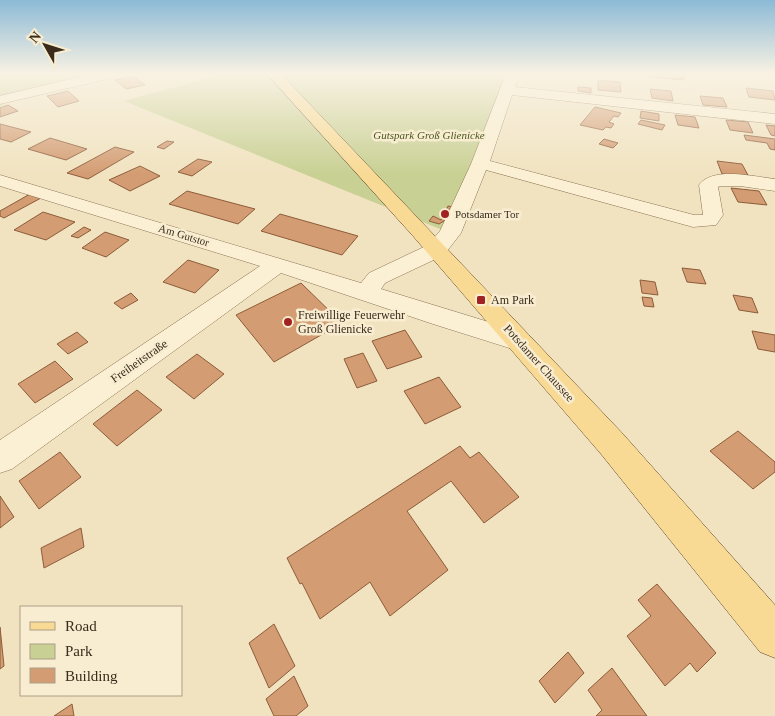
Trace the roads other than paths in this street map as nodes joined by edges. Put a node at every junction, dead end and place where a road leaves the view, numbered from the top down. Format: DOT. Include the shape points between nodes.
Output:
graph roads {
  1 [pos="304,107"];
  2 [pos="501,107"];
  3 [pos="668,107"];
  4 [pos="775,119"];
  5 [pos="480,164"];
  6 [pos="0,180"];
  7 [pos="775,185"];
  8 [pos="436,250"];
  9 [pos="278,264"];
  10 [pos="367,292"];
  11 [pos="519,341"];
  12 [pos="0,458"];
  13 [pos="775,637"];
  1 -- 8 [label="main road, Potsdamer Chaussee"];
  2 -- 5 [label="street"];
  3 -- 4 [label="street"];
  5 -- 7 [label="street" via="693,220 709,221 713,215 708,185 713,181"];
  5 -- 8 [label="street" via="450,233"];
  6 -- 9 [label="street, Am Gutstor"];
  8 -- 10 [label="street" via="377,278"];
  8 -- 11 [label="main road, Potsdamer Chaussee"];
  9 -- 10 [label="street, Am Gutstor"];
  9 -- 12 [label="street, Freiheitstraße"];
  10 -- 11 [label="street, Am Gutstor"];
  11 -- 13 [label="main road, Potsdamer Chaussee" via="612,444"];
}
